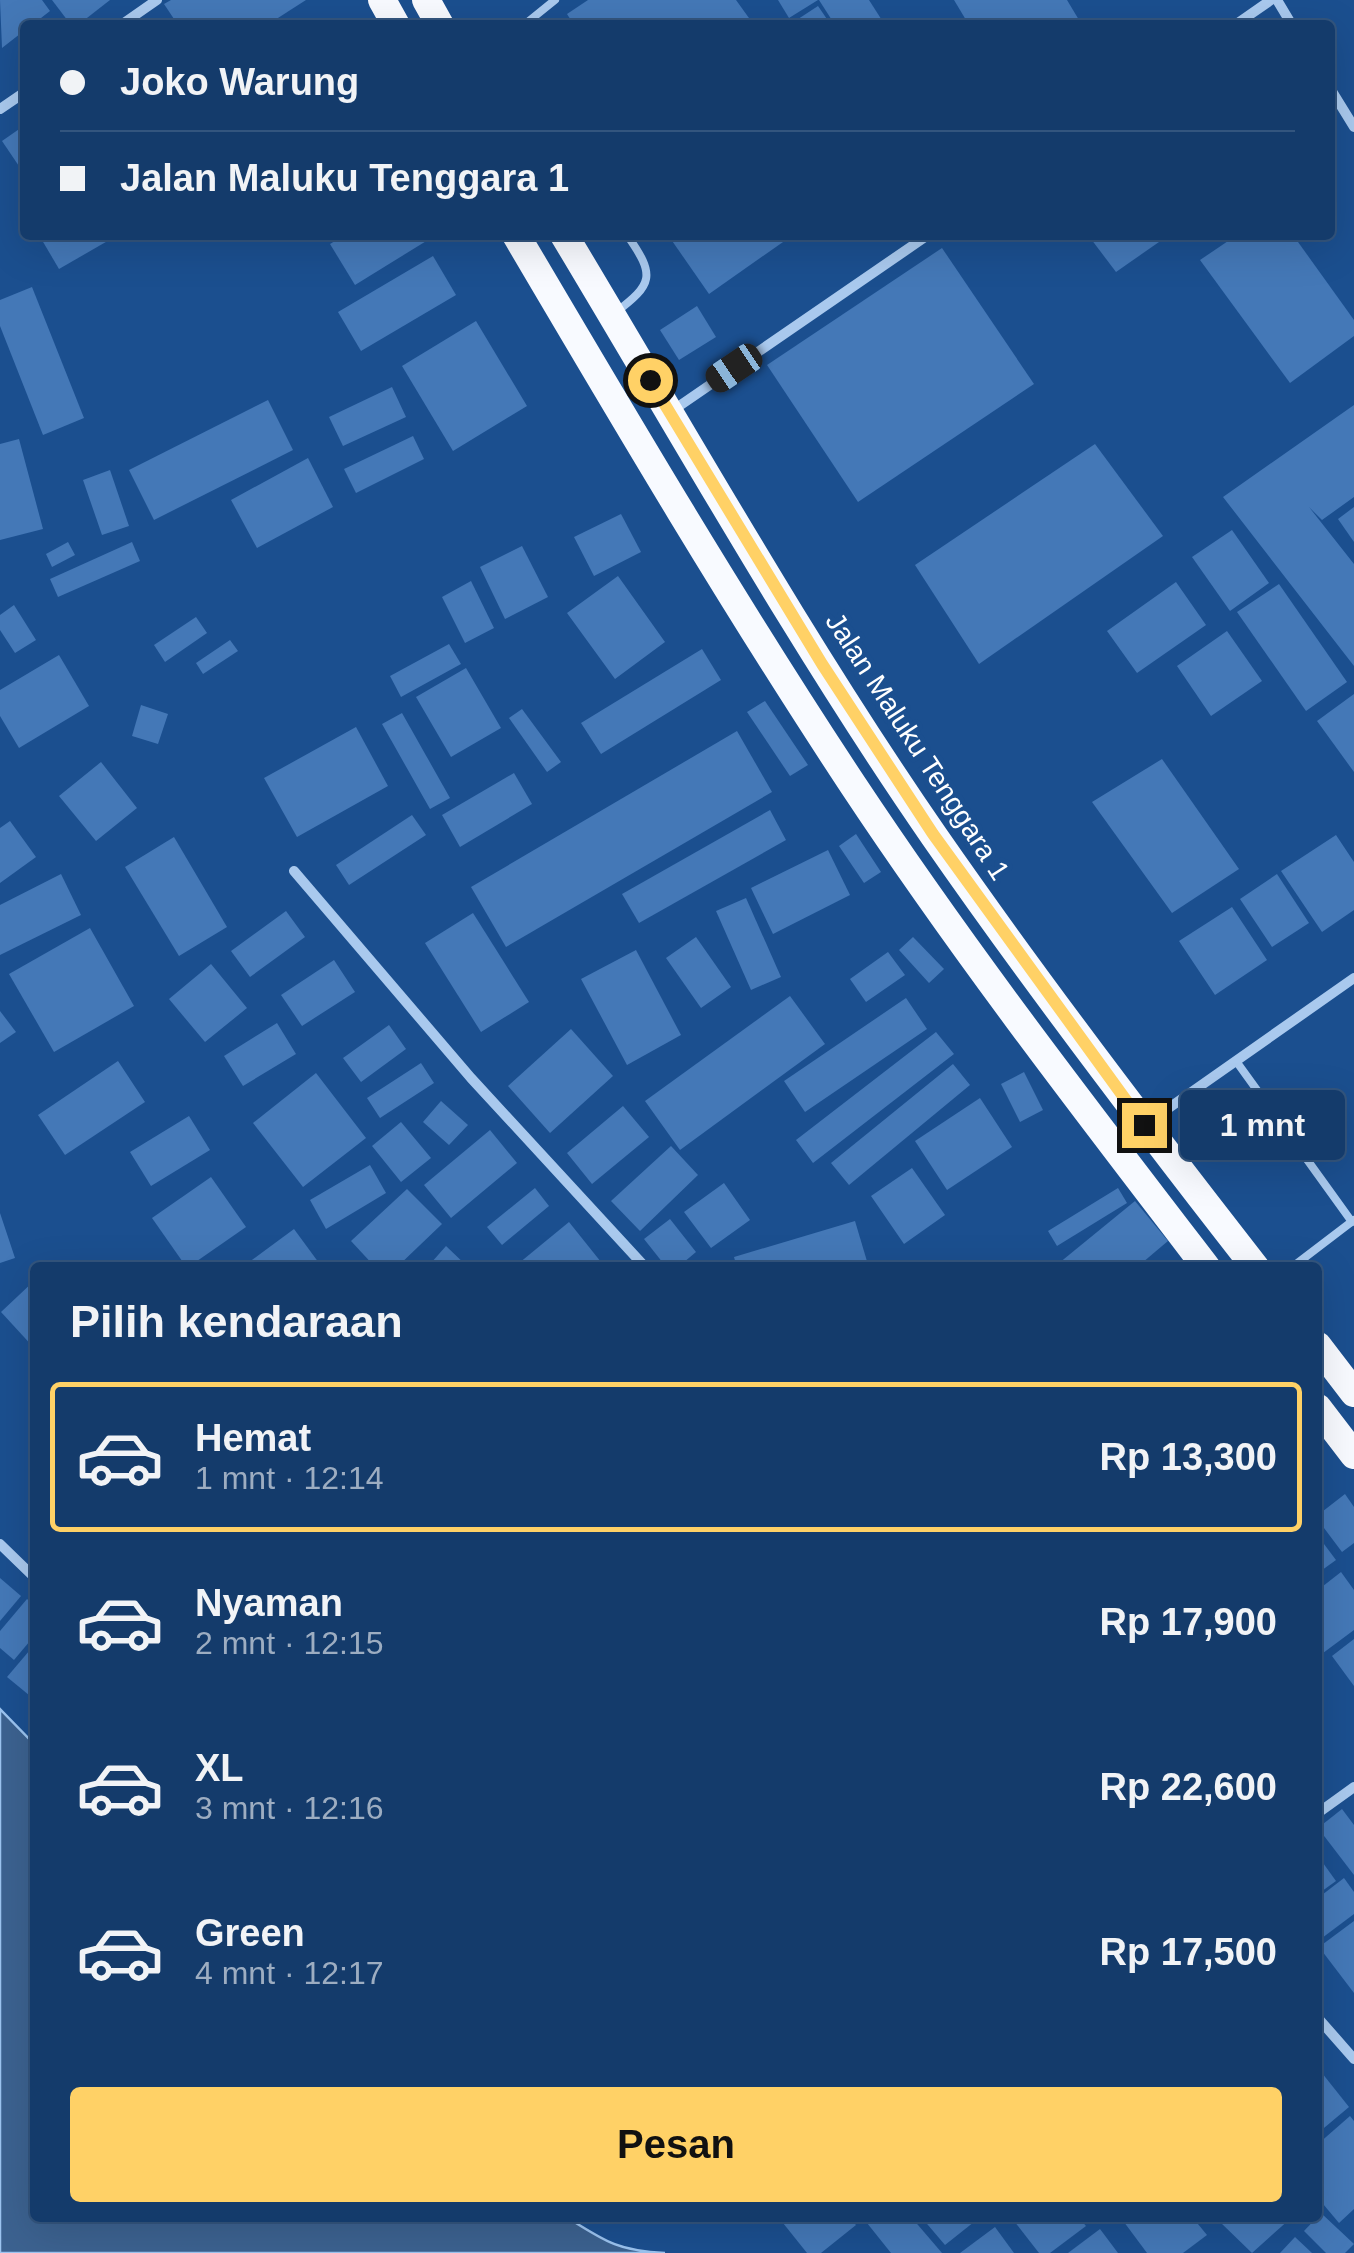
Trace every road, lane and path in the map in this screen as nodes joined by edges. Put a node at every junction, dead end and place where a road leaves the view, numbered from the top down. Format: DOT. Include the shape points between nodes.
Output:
graph roads {
  1 [pos="158,0"];
  2 [pos="556,0"];
  3 [pos="1274,0"];
  4 [pos="128,20"];
  5 [pos="530,20"];
  6 [pos="1242,20"];
  7 [pos="1335,96"];
  8 [pos="1354,128"];
  9 [pos="519,240"];
  10 [pos="567,240"];
  11 [pos="630,240"];
  12 [pos="921,240"];
  13 [pos="612,316"];
  14 [pos="669,413"];
  15 [pos="294,870"];
  16 [pos="1354,978"];
  17 [pos="1236,1061"];
  18 [pos="1144,1125"];
  19 [pos="1353,1221"];
  20 [pos="640,1262"];
  21 [pos="1202,1262"];
  22 [pos="1251,1262"];
  23 [pos="1298,1262"];
  24 [pos="1322,1351"];
  25 [pos="1354,1393"];
  26 [pos="1322,1413"];
  27 [pos="1354,1455"];
  28 [pos="0,1544"];
  29 [pos="30,1573"];
  30 [pos="1354,1787"];
  31 [pos="1322,1810"];
  32 [pos="1322,2023"];
  33 [pos="1354,2059"];
  1 -- 4 [label="street"];
  2 -- 5 [label="lane"];
  3 -- 6 [label="street"];
  7 -- 8 [label="street"];
  9 -- 21 [label="highway" via="712,567 854,787 1004,1002"];
  10 -- 13 [label="highway, Jalan Maluku Tenggara 1"];
  11 -- 13 [label="lane" via="647,268 646,283"];
  12 -- 14 [label="street"];
  13 -- 14 [label="highway, Jalan Maluku Tenggara 1"];
  14 -- 18 [label="highway, Jalan Maluku Tenggara 1" via="933,834"];
  15 -- 20 [label="street" via="471,1078"];
  16 -- 17 [label="street"];
  17 -- 18 [label="street"];
  17 -- 19 [label="lane"];
  18 -- 22 [label="highway, Jalan Maluku Tenggara 1"];
  19 -- 23 [label="lane"];
  24 -- 25 [label="highway"];
  26 -- 27 [label="highway"];
  28 -- 29 [label="street"];
  30 -- 31 [label="street"];
  32 -- 33 [label="street"];
}
